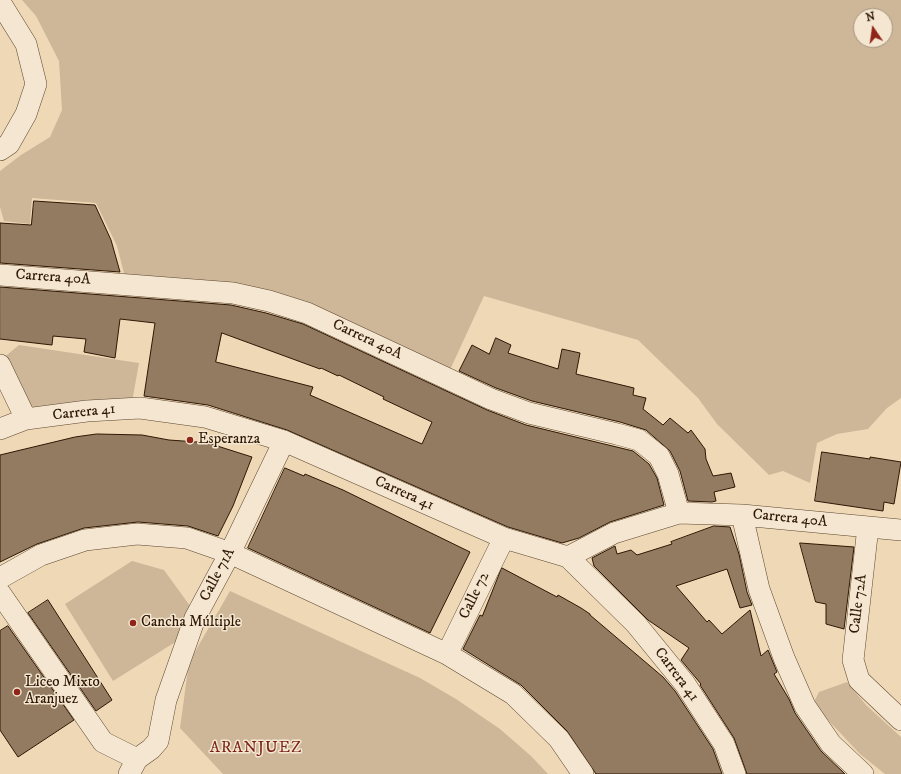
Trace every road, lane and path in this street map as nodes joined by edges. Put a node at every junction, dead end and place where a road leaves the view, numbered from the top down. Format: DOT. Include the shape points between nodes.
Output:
graph roads {
  1 [pos="0,2"];
  2 [pos="0,150"];
  3 [pos="0,275"];
  4 [pos="0,366"];
  5 [pos="26,419"];
  6 [pos="0,429"];
  7 [pos="284,441"];
  8 [pos="679,513"];
  9 [pos="742,515"];
  10 [pos="868,527"];
  11 [pos="901,530"];
  12 [pos="504,538"];
  13 [pos="230,553"];
  14 [pos="568,557"];
  15 [pos="0,578"];
  16 [pos="0,593"];
  17 [pos="447,654"];
  18 [pos="901,720"];
  19 [pos="133,766"];
  20 [pos="583,774"];
  21 [pos="736,774"];
  22 [pos="863,774"];
  1 -- 2 [label="street" via="26,44 36,84 26,114 9,144"];
  3 -- 8 [label="street, Carrera 40A" via="233,293 307,312 491,398 529,413 639,440 659,456 668,474"];
  4 -- 5 [label="street"];
  5 -- 6 [label="street, Carrera 41"];
  5 -- 7 [label="street, Carrera 41" via="140,408 206,417"];
  7 -- 12 [label="street, Carrera 41"];
  7 -- 13 [label="street, Calle 71A"];
  8 -- 9 [label="street, Carrera 40A"];
  8 -- 14 [label="street, Carrera 40A" via="614,533"];
  9 -- 10 [label="street, Carrera 40A"];
  9 -- 22 [label="street" via="759,589 805,706 830,744"];
  10 -- 11 [label="street, Carrera 40A"];
  10 -- 18 [label="street, Calle 72A" via="853,660 859,680"];
  12 -- 14 [label="street, Carrera 41"];
  12 -- 17 [label="street, Calle 72"];
  13 -- 15 [label="street" via="187,538 137,534 85,540 41,555"];
  13 -- 17 [label="street"];
  13 -- 19 [label="street, Calle 71A" via="195,618 166,700 158,741"];
  14 -- 21 [label="street, Carrera 41" via="636,624 685,684 724,744"];
  16 -- 19 [label="street" via="103,742"];
  17 -- 20 [label="street" via="513,694 559,739"];
}
